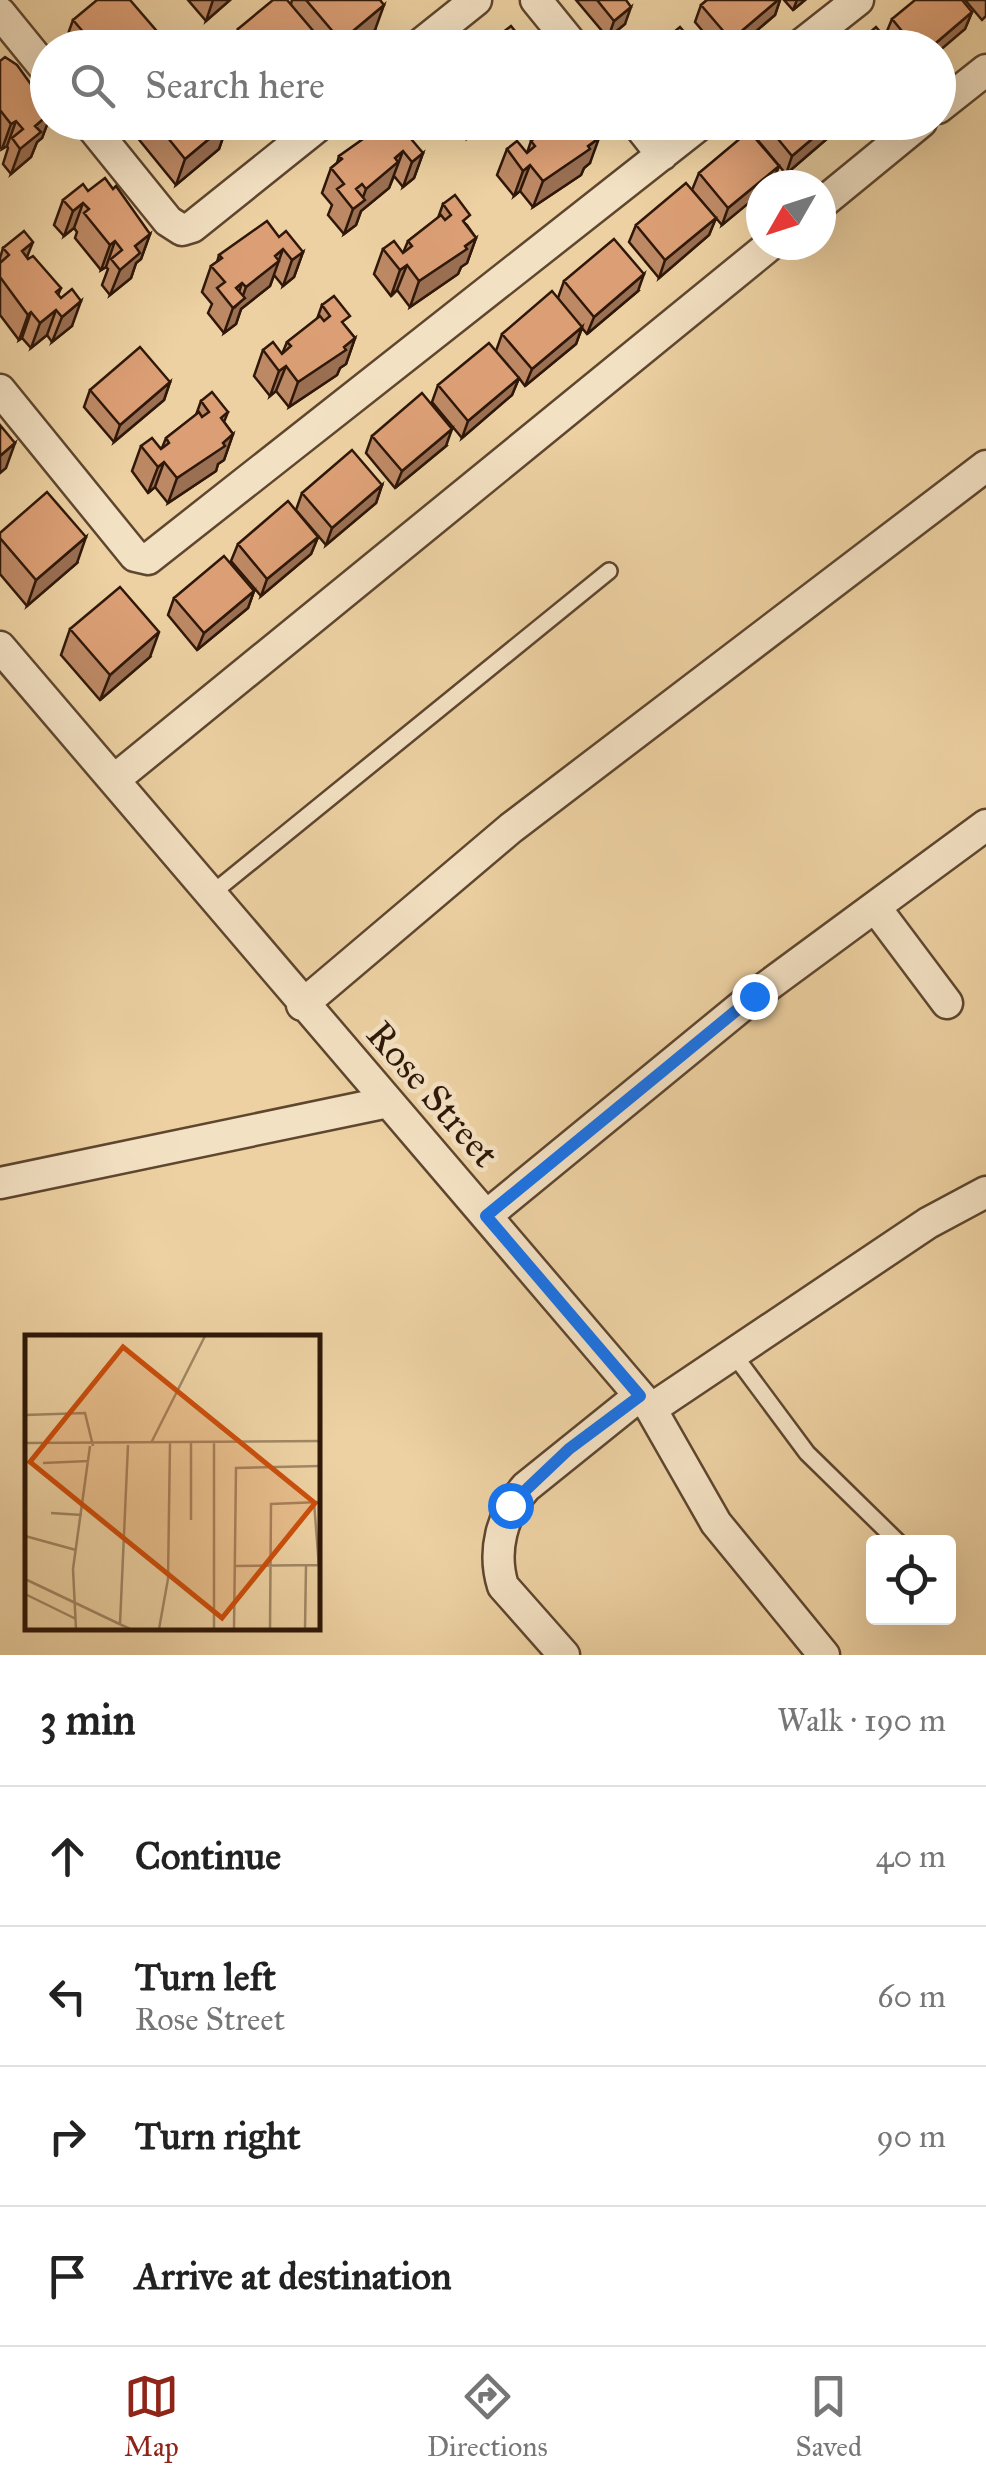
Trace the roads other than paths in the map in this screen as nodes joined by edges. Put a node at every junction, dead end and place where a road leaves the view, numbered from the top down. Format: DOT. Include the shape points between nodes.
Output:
graph roads {
  1 [pos="476,0"];
  2 [pos="536,0"];
  3 [pos="858,0"];
  4 [pos="7,10"];
  5 [pos="438,30"];
  6 [pos="560,30"];
  7 [pos="820,30"];
  8 [pos="30,45"];
  9 [pos="986,70"];
  10 [pos="956,94"];
  11 [pos="103,140"];
  12 [pos="301,140"];
  13 [pos="650,140"];
  14 [pos="681,140"];
  15 [pos="899,140"];
  16 [pos="662,155"];
  17 [pos="836,192"];
  18 [pos="752,260"];
  19 [pos="0,390"];
  20 [pos="986,466"];
  21 [pos="609,572"];
  22 [pos="0,647"];
  23 [pos="114,780"];
  24 [pos="986,825"];
  25 [pos="210,895"];
  26 [pos="874,907"];
  27 [pos="947,1003"];
  28 [pos="302,1005"];
  29 [pos="388,1102"];
  30 [pos="0,1183"];
  31 [pos="986,1192"];
  32 [pos="486,1216"];
  33 [pos="732,1352"];
  34 [pos="645,1402"];
  35 [pos="891,1535"];
  36 [pos="564,1655"];
  37 [pos="824,1655"];
  1 -- 5 [label="street"];
  2 -- 6 [label="street"];
  3 -- 7 [label="street"];
  4 -- 8 [label="street"];
  9 -- 10 [label="street"];
  11 -- 12 [label="street" via="182,230"];
  13 -- 16 [label="street"];
  14 -- 16 [label="street"];
  15 -- 17 [label="street"];
  16 -- 19 [label="street" via="148,559 134,556"];
  18 -- 23 [label="street"];
  20 -- 28 [label="street" via="511,828"];
  21 -- 25 [label="lane"];
  22 -- 23 [label="street, Rose Street"];
  23 -- 25 [label="street, Rose Street"];
  24 -- 26 [label="street"];
  25 -- 28 [label="street, Rose Street"];
  26 -- 27 [label="street"];
  26 -- 32 [label="street" via="754,996"];
  28 -- 29 [label="street, Rose Street"];
  29 -- 30 [label="street"];
  29 -- 32 [label="street, Rose Street"];
  31 -- 33 [label="street"];
  32 -- 34 [label="street, Rose Street"];
  33 -- 34 [label="street"];
  33 -- 35 [label="lane" via="807,1453"];
  34 -- 36 [label="street" via="510,1505 499,1572 504,1586"];
  34 -- 37 [label="street, Rose Street" via="716,1524"];
}
